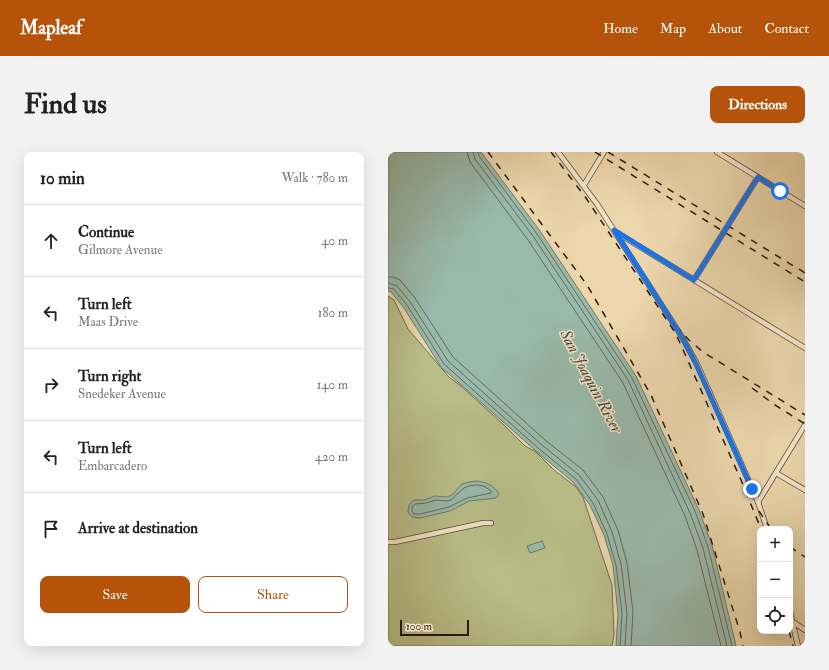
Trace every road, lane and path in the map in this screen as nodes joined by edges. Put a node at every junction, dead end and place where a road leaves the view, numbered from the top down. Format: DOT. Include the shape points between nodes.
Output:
graph roads {
  1 [pos="558,152"];
  2 [pos="604,152"];
  3 [pos="717,152"];
  4 [pos="758,177"];
  5 [pos="584,185"];
  6 [pos="805,206"];
  7 [pos="614,230"];
  8 [pos="694,280"];
  9 [pos="805,348"];
  10 [pos="805,425"];
  11 [pos="776,472"];
  12 [pos="805,490"];
  13 [pos="758,502"];
  14 [pos="491,523"];
  15 [pos="766,526"];
  16 [pos="388,542"];
  17 [pos="793,622"];
  18 [pos="805,630"];
  19 [pos="798,646"];
  1 -- 5 [label="street"];
  2 -- 5 [label="street"];
  3 -- 4 [label="street"];
  4 -- 6 [label="street"];
  4 -- 8 [label="street"];
  5 -- 7 [label="street"];
  7 -- 8 [label="street"];
  7 -- 13 [label="street" via="682,337"];
  8 -- 9 [label="street"];
  10 -- 11 [label="street"];
  11 -- 12 [label="street"];
  11 -- 13 [label="street"];
  13 -- 15 [label="street"];
  14 -- 16 [label="street"];
  17 -- 18 [label="street"];
  17 -- 19 [label="street"];
}
